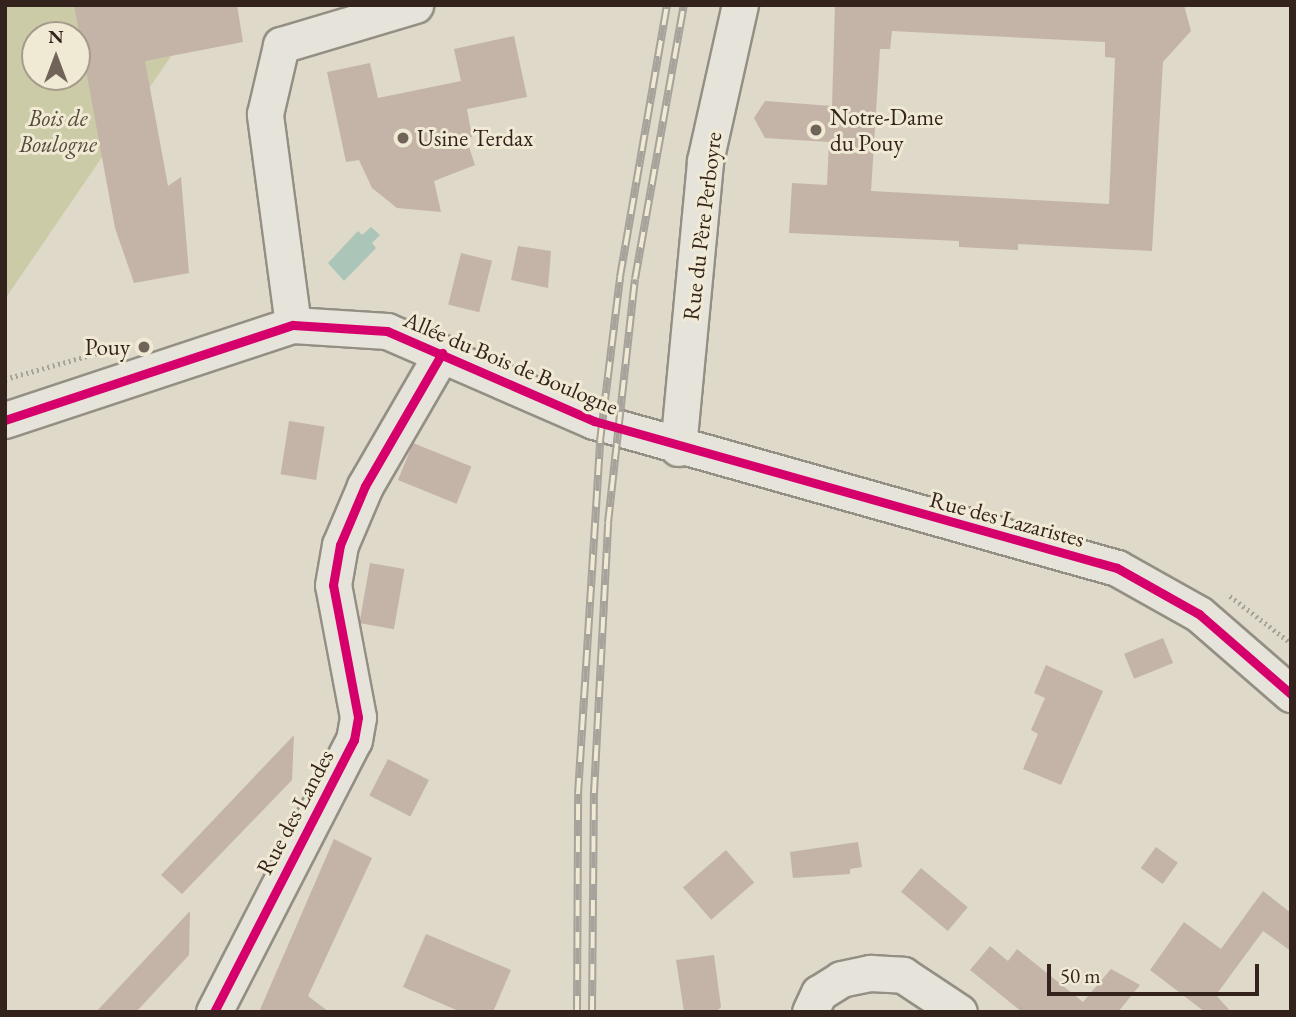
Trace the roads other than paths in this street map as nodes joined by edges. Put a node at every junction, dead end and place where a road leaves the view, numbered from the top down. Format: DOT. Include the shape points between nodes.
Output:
graph roads {
  1 [pos="415,5"];
  2 [pos="740,5"];
  3 [pos="293,325"];
  4 [pos="442,353"];
  5 [pos="5,420"];
  6 [pos="678,448"];
  7 [pos="1291,694"];
  8 [pos="214,1012"];
  9 [pos="810,1012"];
  10 [pos="959,1012"];
  1 -- 3 [label="street" via="281,45 265,114"];
  2 -- 6 [label="street, Rue du Père Perboyre" via="705,161"];
  3 -- 4 [label="street, Allée du Bois de Boulogne" via="387,331"];
  3 -- 5 [label="street, Allée du Bois de Boulogne"];
  4 -- 6 [label="street, Allée du Bois de Boulogne" via="594,422"];
  4 -- 8 [label="street, Rue des Landes" via="365,486 340,545 333,585 358,717 354,740"];
  6 -- 7 [label="street, Rue des Lazaristes" via="1117,568 1199,614"];
  9 -- 10 [label="street" via="819,993 841,979 870,973 903,975"];
}
